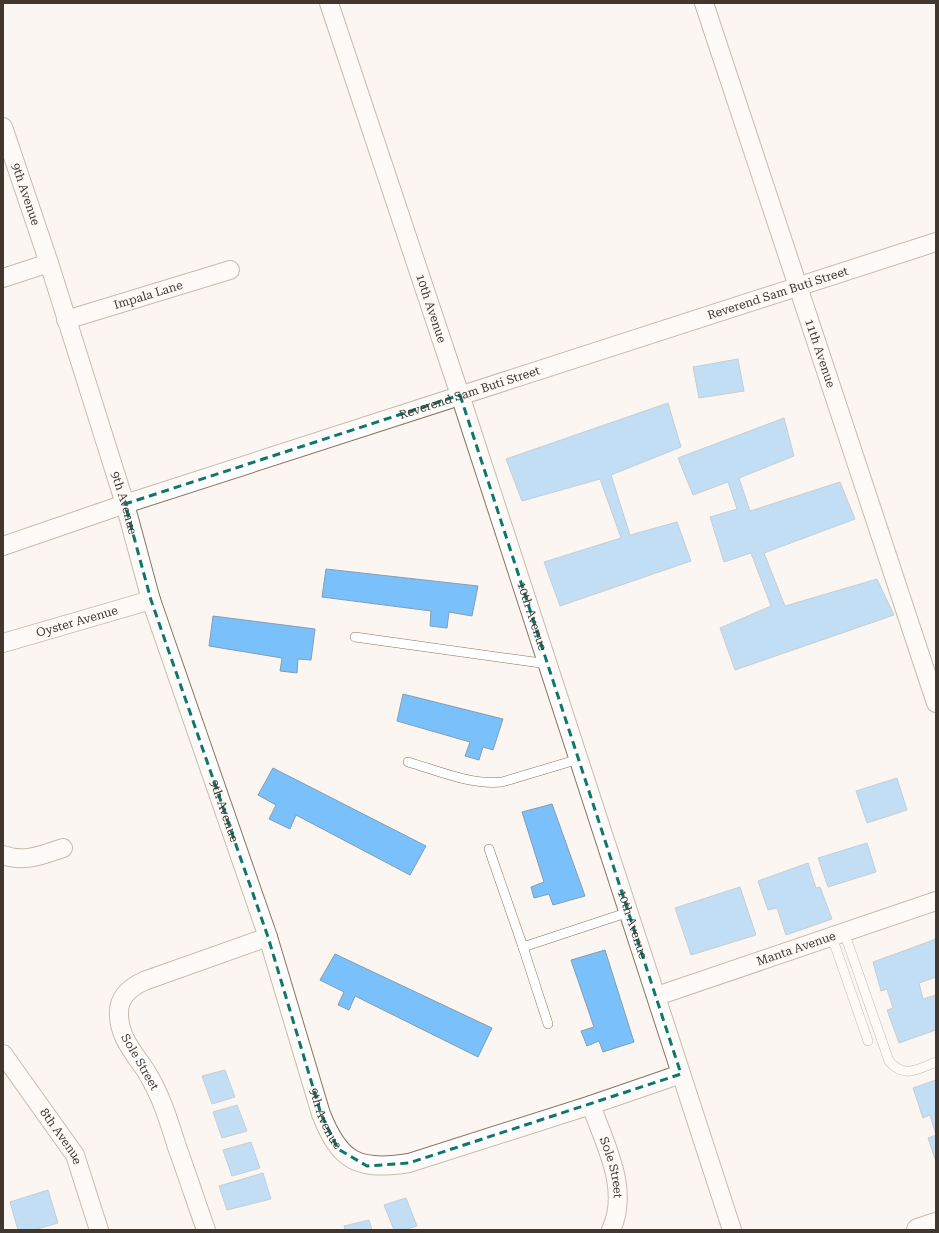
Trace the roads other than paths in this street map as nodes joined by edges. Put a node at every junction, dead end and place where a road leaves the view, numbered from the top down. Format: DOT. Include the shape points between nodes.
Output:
graph roads {
  1 [pos="329,3"];
  2 [pos="704,3"];
  3 [pos="3,127"];
  4 [pos="936,242"];
  5 [pos="49,263"];
  6 [pos="230,270"];
  7 [pos="3,278"];
  8 [pos="798,288"];
  9 [pos="66,320"];
  10 [pos="460,396"];
  11 [pos="125,504"];
  12 [pos="3,546"];
  13 [pos="151,600"];
  14 [pos="355,637"];
  15 [pos="3,643"];
  16 [pos="548,664"];
  17 [pos="936,703"];
  18 [pos="579,759"];
  19 [pos="408,762"];
  20 [pos="63,848"];
  21 [pos="489,849"];
  22 [pos="3,855"];
  23 [pos="936,901"];
  24 [pos="629,912"];
  25 [pos="838,934"];
  26 [pos="268,937"];
  27 [pos="523,947"];
  28 [pos="657,996"];
  29 [pos="548,1024"];
  30 [pos="868,1041"];
  31 [pos="3,1054"];
  32 [pos="936,1062"];
  33 [pos="681,1074"];
  34 [pos="591,1105"];
  35 [pos="936,1224"];
  36 [pos="99,1230"];
  37 [pos="206,1230"];
  38 [pos="611,1230"];
  39 [pos="732,1230"];
  40 [pos="918,1230"];
  1 -- 10 [label="street, 10th Avenue"];
  2 -- 8 [label="street, 11th Avenue"];
  3 -- 5 [label="street, 9th Avenue"];
  4 -- 8 [label="street, Reverend Sam Buti Street"];
  5 -- 7 [label="street"];
  5 -- 9 [label="street, 9th Avenue"];
  6 -- 9 [label="street, Impala Lane"];
  8 -- 10 [label="street, Reverend Sam Buti Street"];
  8 -- 17 [label="street, 11th Avenue"];
  9 -- 11 [label="street, 9th Avenue"];
  10 -- 11 [label="street, Reverend Sam Buti Street"];
  10 -- 16 [label="street, 10th Avenue"];
  11 -- 12 [label="street, Reverend Sam Buti Street"];
  11 -- 13 [label="street, 9th Avenue"];
  13 -- 15 [label="street, Oyster Avenue"];
  13 -- 26 [label="street, 9th Avenue"];
  14 -- 16 [label="lane"];
  16 -- 18 [label="street, 10th Avenue"];
  18 -- 19 [label="lane" via="489,784"];
  18 -- 24 [label="street, 10th Avenue"];
  20 -- 22 [label="street" via="28,859 16,860"];
  21 -- 27 [label="lane"];
  23 -- 25 [label="street, Manta Avenue"];
  24 -- 27 [label="lane"];
  24 -- 28 [label="street, 10th Avenue"];
  25 -- 28 [label="street, Manta Avenue"];
  25 -- 30 [label="lane"];
  25 -- 32 [label="lane" via="889,1061 902,1071 912,1071"];
  26 -- 34 [label="street, 9th Avenue" via="328,1133 338,1149 352,1160 367,1166 409,1163"];
  26 -- 37 [label="street, Sole Street" via="133,986 120,1006 123,1034 158,1091"];
  27 -- 29 [label="lane"];
  28 -- 33 [label="street, 10th Avenue"];
  31 -- 36 [label="street, 8th Avenue" via="75,1155"];
  33 -- 34 [label="street, 9th Avenue"];
  33 -- 39 [label="street, 10th Avenue"];
  34 -- 38 [label="street, Sole Street" via="615,1171 619,1191 619,1206"];
  35 -- 40 [label="street"];
}
